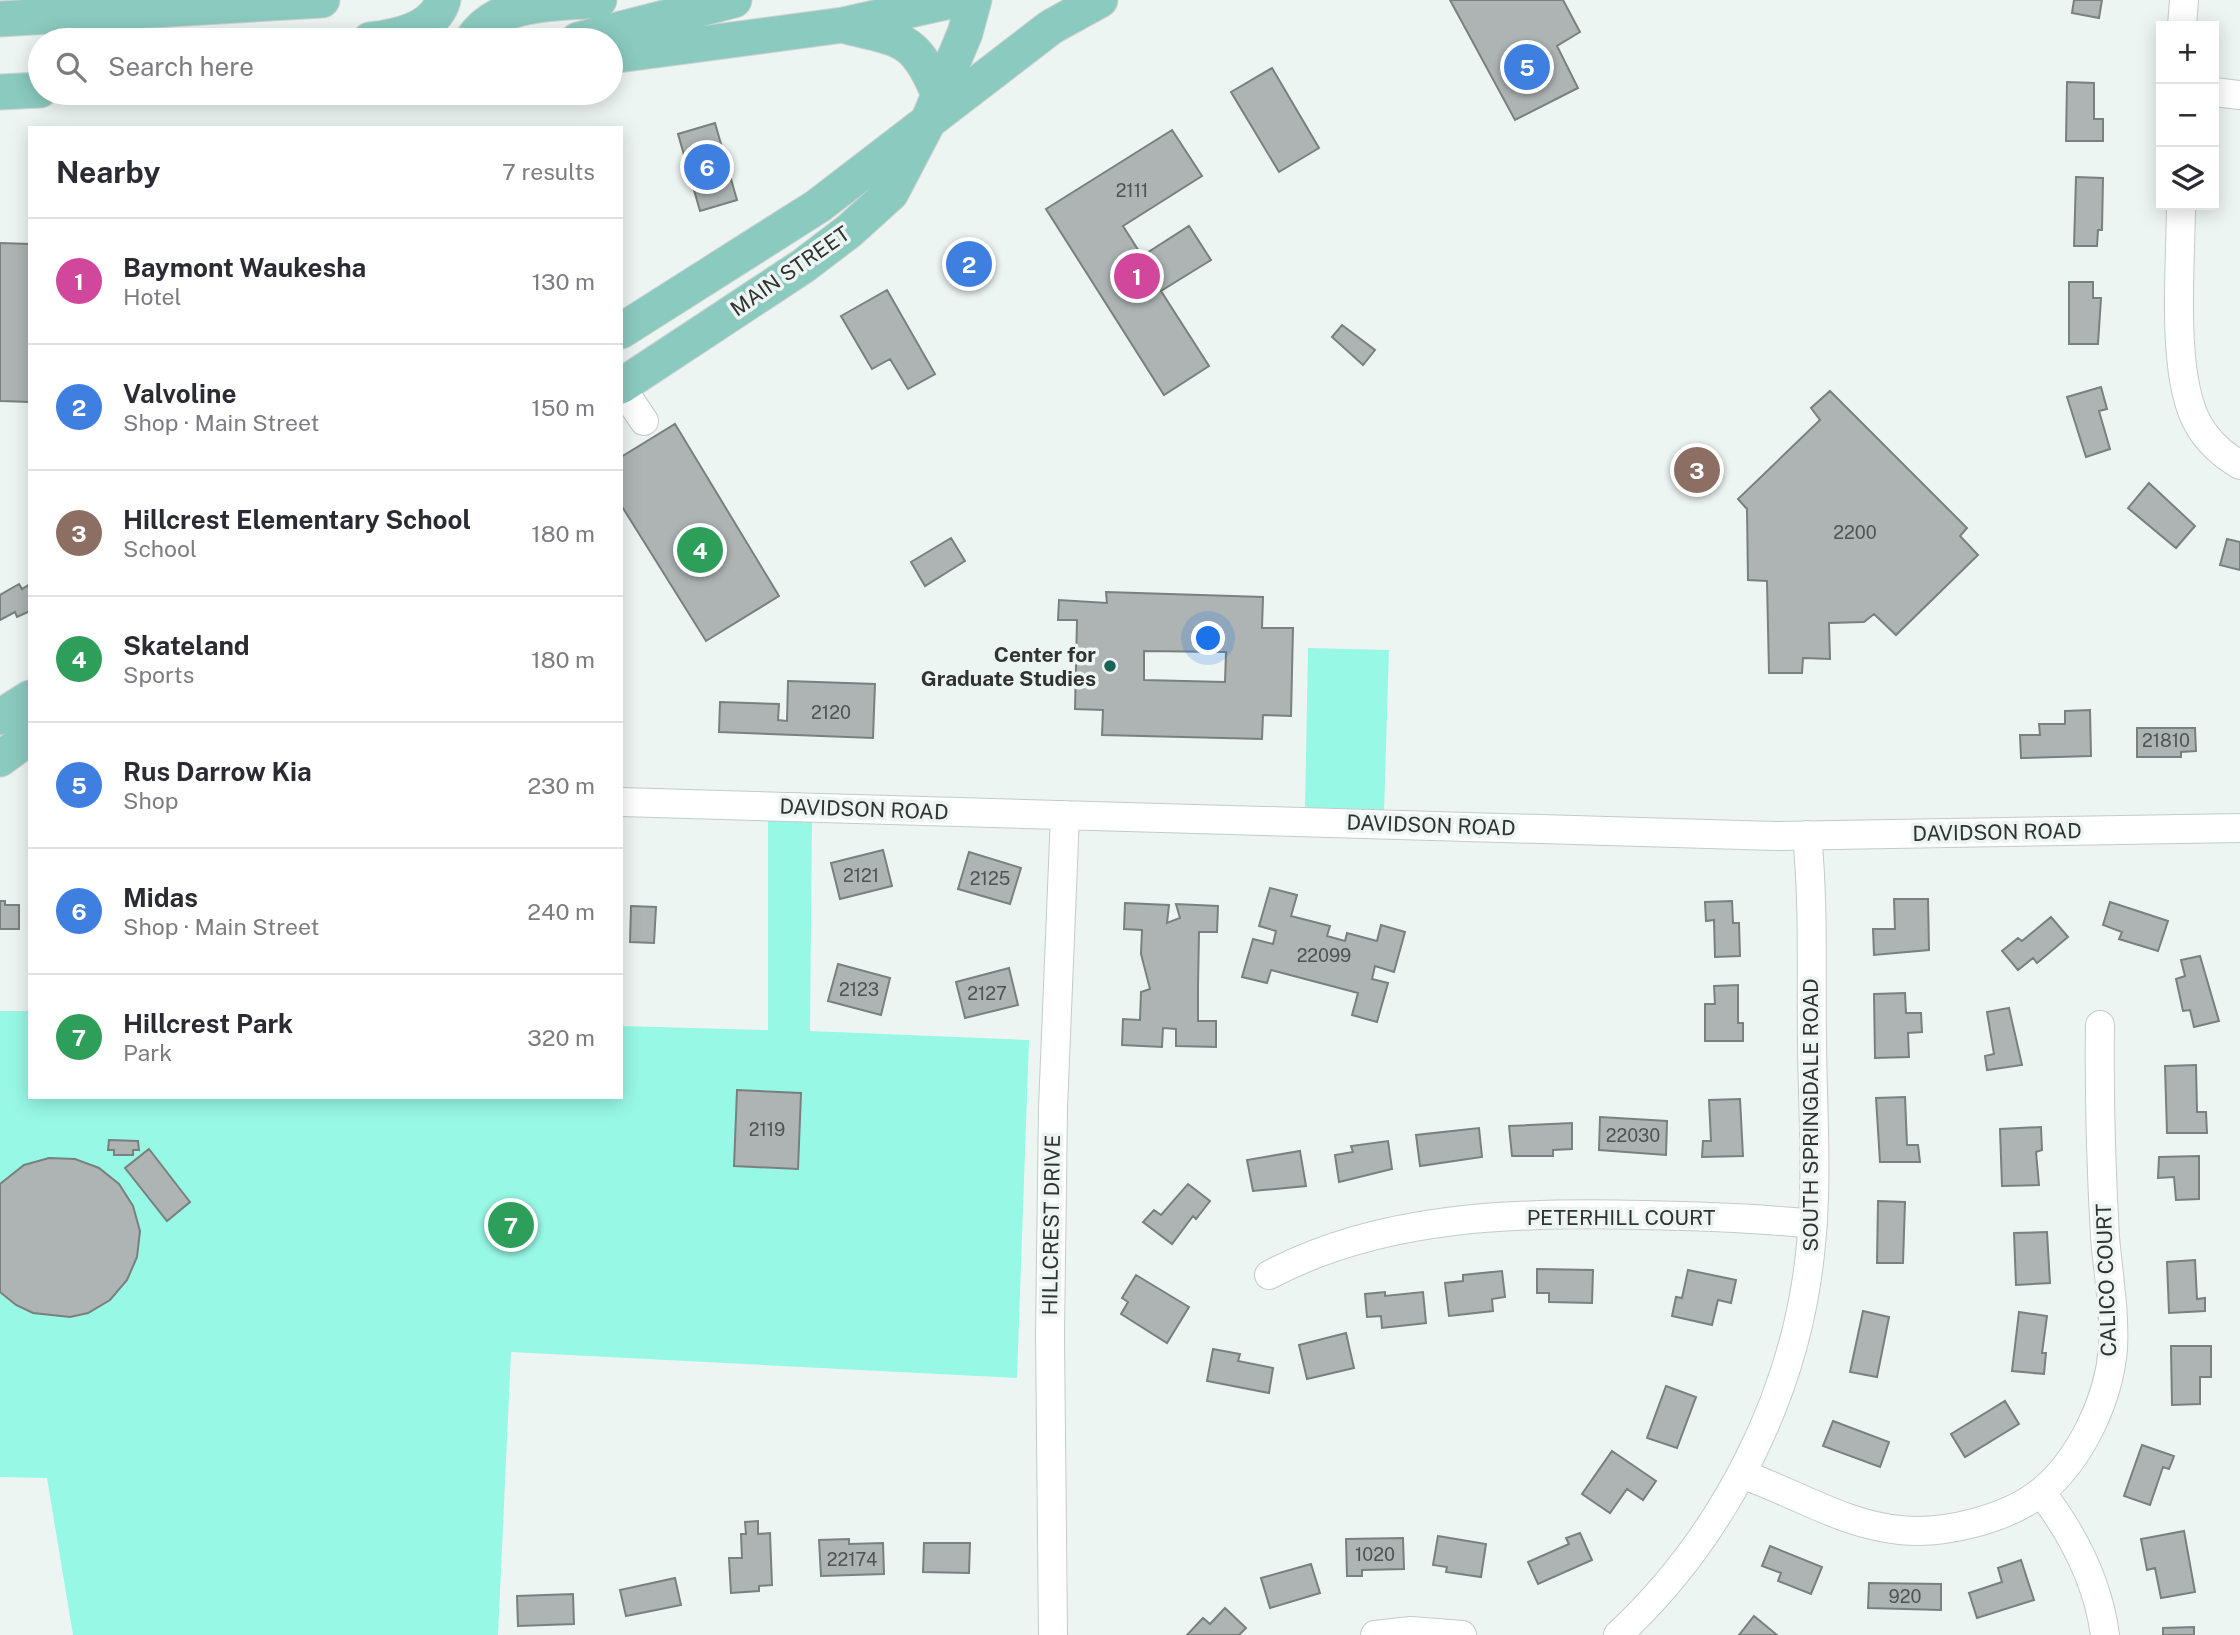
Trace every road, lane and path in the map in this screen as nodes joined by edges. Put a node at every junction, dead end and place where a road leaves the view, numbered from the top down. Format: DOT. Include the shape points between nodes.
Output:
graph roads {
  1 [pos="322,0"];
  2 [pos="443,0"];
  3 [pos="599,0"];
  4 [pos="734,0"];
  5 [pos="955,0"];
  6 [pos="974,0"];
  7 [pos="1100,0"];
  8 [pos="0,19"];
  9 [pos="843,25"];
  10 [pos="414,28"];
  11 [pos="480,28"];
  12 [pos="623,28"];
  13 [pos="623,54"];
  14 [pos="2219,93"];
  15 [pos="2240,95"];
  16 [pos="932,111"];
  17 [pos="818,206"];
  18 [pos="2181,210"];
  19 [pos="757,295"];
  20 [pos="623,330"];
  21 [pos="623,385"];
  22 [pos="623,389"];
  23 [pos="644,421"];
  24 [pos="2240,465"];
  25 [pos="28,699"];
  26 [pos="0,717"];
  27 [pos="28,738"];
  28 [pos="0,759"];
  29 [pos="623,802"];
  30 [pos="1065,815"];
  31 [pos="2240,828"];
  32 [pos="1807,835"];
  33 [pos="2100,1025"];
  34 [pos="1813,1224"];
  35 [pos="1269,1275"];
  36 [pos="1741,1474"];
  37 [pos="2041,1492"];
  38 [pos="1053,1635"];
  39 [pos="1375,1635"];
  40 [pos="1462,1635"];
  41 [pos="1618,1635"];
  42 [pos="2105,1635"];
  1 -- 8 [label="main road"];
  2 -- 10 [label="main road" via="428,21"];
  3 -- 11 [label="main road" via="519,8 496,15"];
  4 -- 12 [label="main road"];
  5 -- 9 [label="main road"];
  6 -- 16 [label="main road, MAIN STREET"];
  7 -- 16 [label="main road" via="1051,27"];
  9 -- 13 [label="main road"];
  9 -- 16 [label="main road" via="909,45 928,69"];
  14 -- 15 [label="street"];
  16 -- 17 [label="main road, MAIN STREET"];
  16 -- 19 [label="main road, MAIN STREET" via="891,193 849,231"];
  17 -- 19 [label="main road" via="823,219 819,236 777,267"];
  17 -- 20 [label="main road, MAIN STREET"];
  18 -- 24 [label="street" via="2181,353 2186,396 2198,425 2221,453"];
  19 -- 21 [label="main road, MAIN STREET"];
  22 -- 23 [label="street"];
  25 -- 26 [label="main road"];
  27 -- 28 [label="main road"];
  29 -- 30 [label="street, DAVIDSON ROAD"];
  30 -- 32 [label="street, DAVIDSON ROAD"];
  30 -- 38 [label="street, HILLCREST DRIVE" via="1050,1322"];
  31 -- 32 [label="street, DAVIDSON ROAD"];
  32 -- 34 [label="street, SOUTH SPRINGDALE ROAD"];
  33 -- 37 [label="street, CALICO COURT" via="2113,1348 2104,1394 2087,1434"];
  34 -- 35 [label="street, PETERHILL COURT" via="1672,1215 1535,1214 1376,1235 1335,1245"];
  34 -- 36 [label="street, SOUTH SPRINGDALE ROAD" via="1802,1310 1783,1379"];
  36 -- 37 [label="street, CALICO COURT" via="1835,1514 1901,1531 1966,1525"];
  36 -- 41 [label="street, SOUTH SPRINGDALE ROAD" via="1699,1544"];
  37 -- 42 [label="street" via="2082,1555 2103,1615"];
  39 -- 40 [label="street" via="1410,1630"];
}
